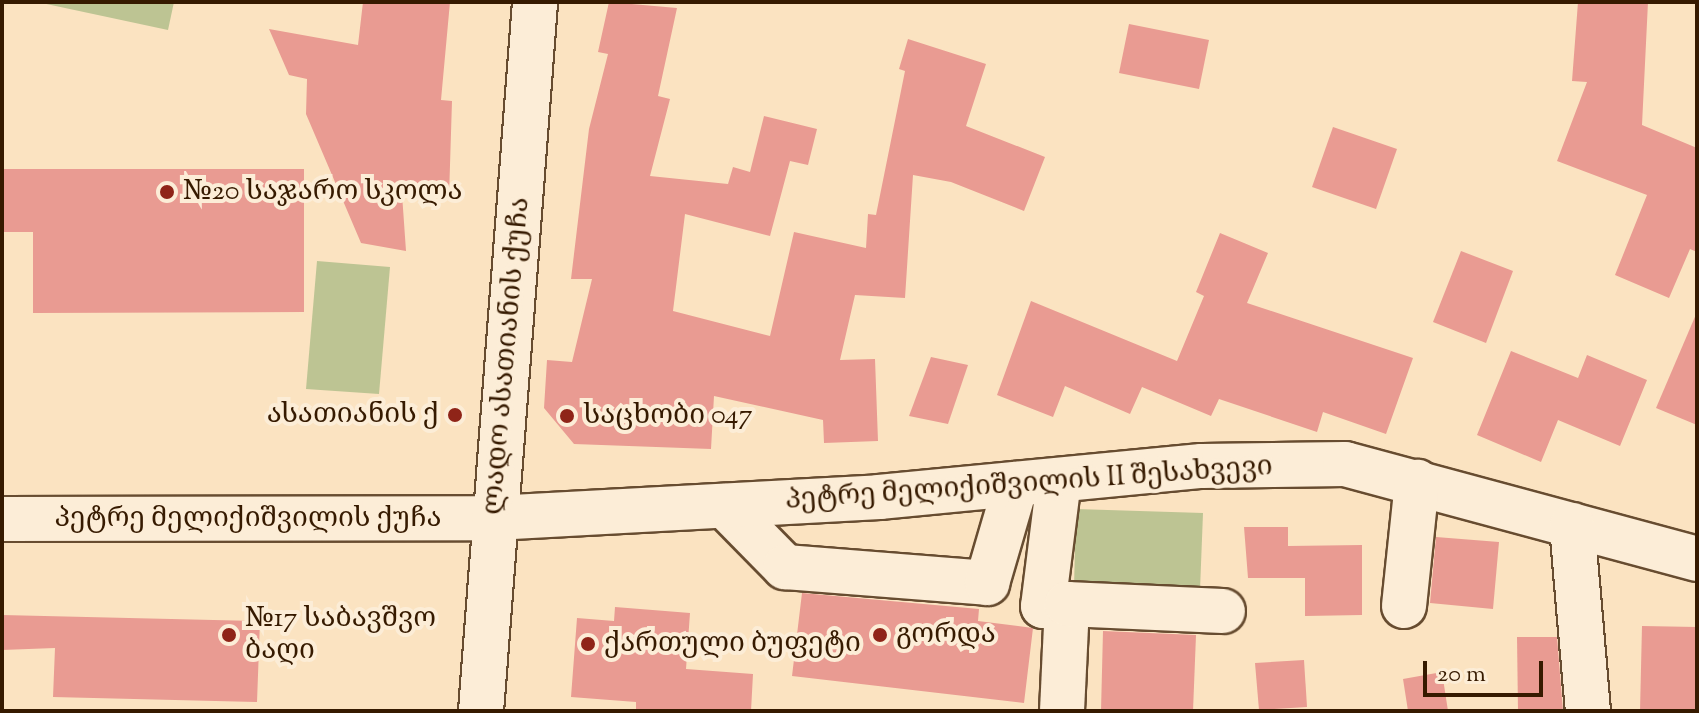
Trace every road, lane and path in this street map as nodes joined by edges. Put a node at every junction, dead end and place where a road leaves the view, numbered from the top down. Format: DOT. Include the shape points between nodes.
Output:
graph roads {
  1 [pos="535,2"];
  2 [pos="1059,480"];
  3 [pos="1417,482"];
  4 [pos="1016,484"];
  5 [pos="725,506"];
  6 [pos="494,518"];
  7 [pos="2,519"];
  8 [pos="1572,525"];
  9 [pos="1697,559"];
  10 [pos="1067,604"];
  11 [pos="1404,606"];
  12 [pos="1223,611"];
  13 [pos="481,711"];
  14 [pos="1062,711"];
  15 [pos="1588,711"];
  1 -- 6 [label="street, ლადო ასათიანის ქუჩა"];
  2 -- 3 [label="street, პეტრე მელიქიშვილის II შესახვევი" via="1202,466 1345,464"];
  2 -- 4 [label="street, პეტრე მელიქიშვილის II შესახვევი"];
  2 -- 10 [label="street" via="1043,606"];
  3 -- 8 [label="street, პეტრე მელიქიშვილის II შესახვევი"];
  3 -- 11 [label="street"];
  4 -- 5 [label="street, პეტრე მელიქიშვილის II შესახვევი"];
  4 -- 5 [label="street" via="987,583 785,567"];
  5 -- 6 [label="street, პეტრე მელიქიშვილის II შესახვევი"];
  6 -- 7 [label="street, პეტრე მელიქიშვილის ქუჩა"];
  6 -- 13 [label="street, ლადო ასათიანის ქუჩა"];
  8 -- 9 [label="street, პეტრე მელიქიშვილის II შესახვევი"];
  8 -- 15 [label="street"];
  10 -- 12 [label="street"];
  10 -- 14 [label="street"];
}
